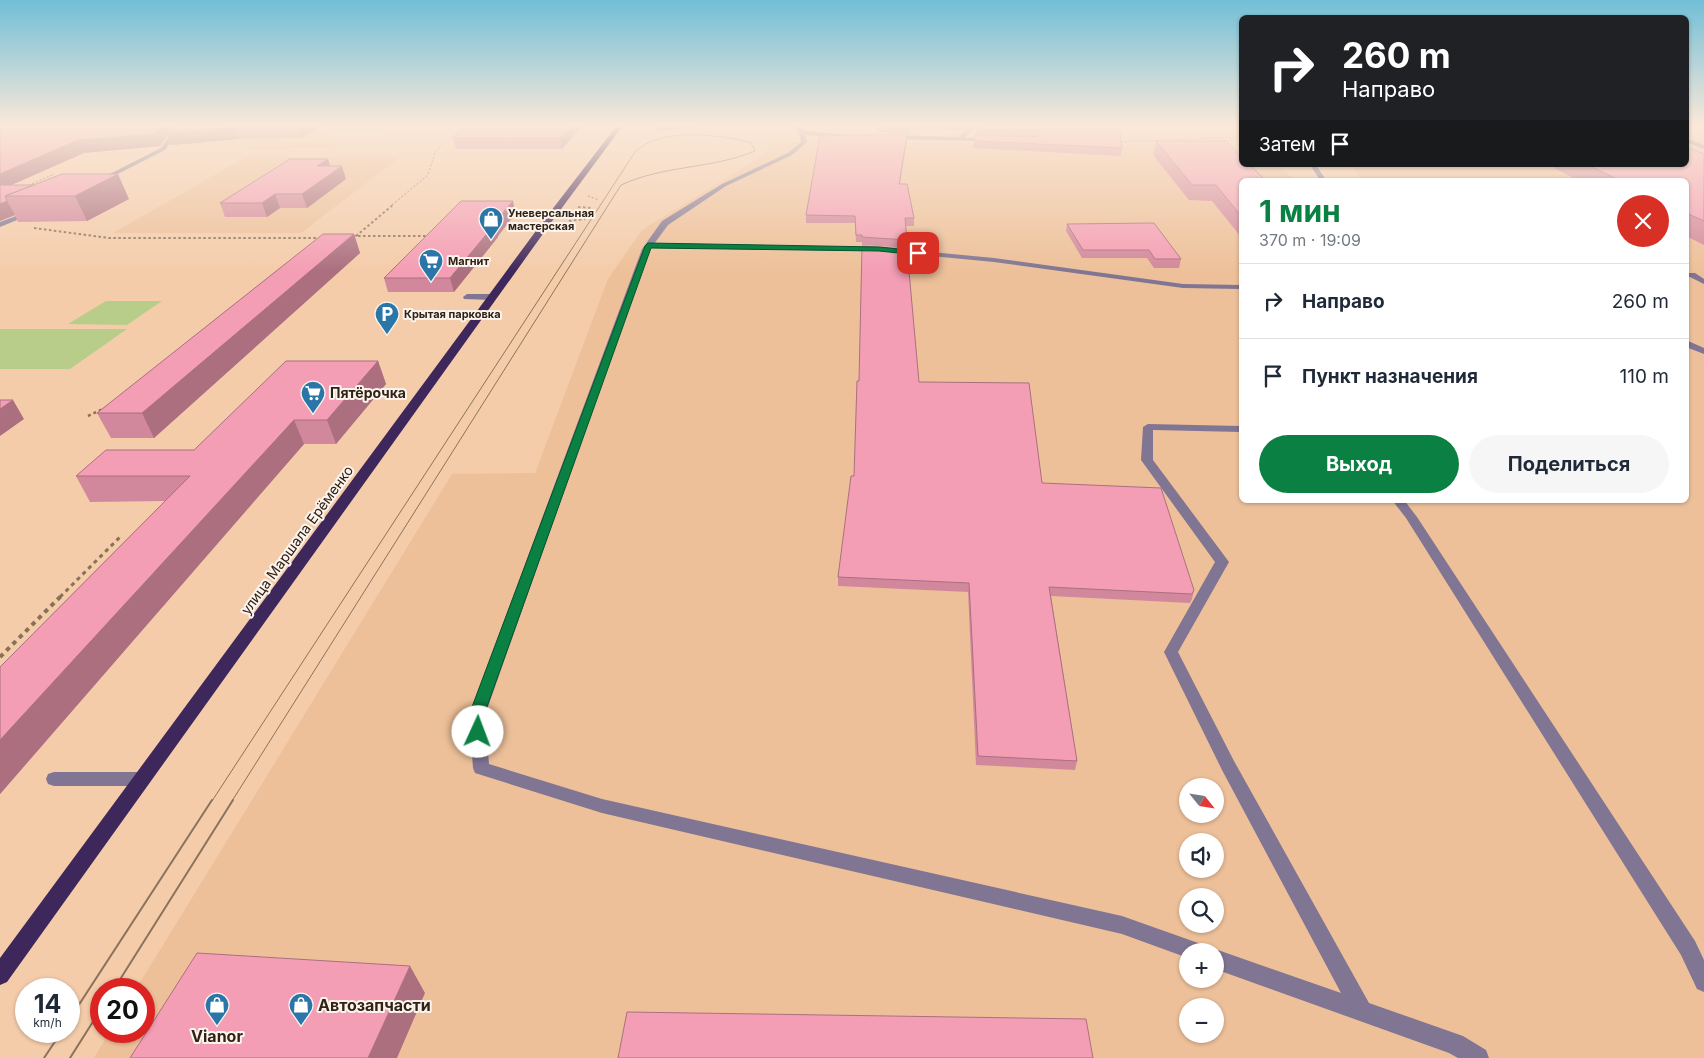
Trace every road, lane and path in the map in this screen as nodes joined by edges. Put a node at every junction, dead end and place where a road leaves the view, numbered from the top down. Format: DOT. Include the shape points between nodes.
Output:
graph roads {
  1 [pos="116,173"];
  2 [pos="428,173"];
  3 [pos="584,173"];
  4 [pos="749,173"];
  5 [pos="54,174"];
  6 [pos="93,185"];
  7 [pos="22,188"];
  8 [pos="584,195"];
  9 [pos="599,200"];
  10 [pos="575,207"];
  11 [pos="593,208"];
  12 [pos="36,211"];
  13 [pos="585,219"];
  14 [pos="563,222"];
  15 [pos="2,225"];
  16 [pos="356,236"];
  17 [pos="433,236"];
  18 [pos="346,237"];
  19 [pos="327,238"];
  20 [pos="648,246"];
  21 [pos="1689,275"];
  22 [pos="1704,276"];
  23 [pos="1704,282"];
  24 [pos="1239,287"];
  25 [pos="467,297"];
  26 [pos="492,297"];
  27 [pos="1689,344"];
  28 [pos="1704,351"];
  29 [pos="111,406"];
  30 [pos="88,416"];
  31 [pos="1239,429"];
  32 [pos="1400,503"];
  33 [pos="121,536"];
  34 [pos="0,657"];
  35 [pos="142,778"];
  36 [pos="54,779"];
  37 [pos="1179,946"];
  38 [pos="1224,962"];
  39 [pos="0,975"];
  40 [pos="1704,982"];
  41 [pos="1362,1012"];
  42 [pos="1478,1058"];
  1 -- 6 [label="street"];
  2 -- 16 [label="path"];
  3 -- 26 [label="main road, улица Маршала Ерёменко"];
  4 -- 20 [label="street" via="665,222"];
  5 -- 7 [label="path"];
  8 -- 9 [label="path"];
  10 -- 11 [label="path"];
  12 -- 15 [label="street"];
  13 -- 14 [label="path"];
  15 -- 19 [label="path" via="108,238"];
  16 -- 17 [label="path"];
  16 -- 18 [label="path"];
  20 -- 24 [label="street" via="879,249 994,260 1183,286"];
  20 -- 37 [label="street" via="476,715 481,768 602,806 1122,925"];
  21 -- 22 [label="street"];
  21 -- 23 [label="street"];
  25 -- 26 [label="street"];
  26 -- 35 [label="main road, улица Маршала Ерёменко"];
  27 -- 28 [label="street"];
  29 -- 30 [label="path"];
  31 -- 41 [label="street" via="1148,427 1147,460 1222,562 1172,652 1228,765"];
  32 -- 40 [label="street" via="1688,948"];
  33 -- 34 [label="path"];
  35 -- 36 [label="street"];
  35 -- 39 [label="main road, улица Маршала Ерёменко"];
  38 -- 41 [label="street"];
  41 -- 42 [label="street" via="1455,1044"];
}
